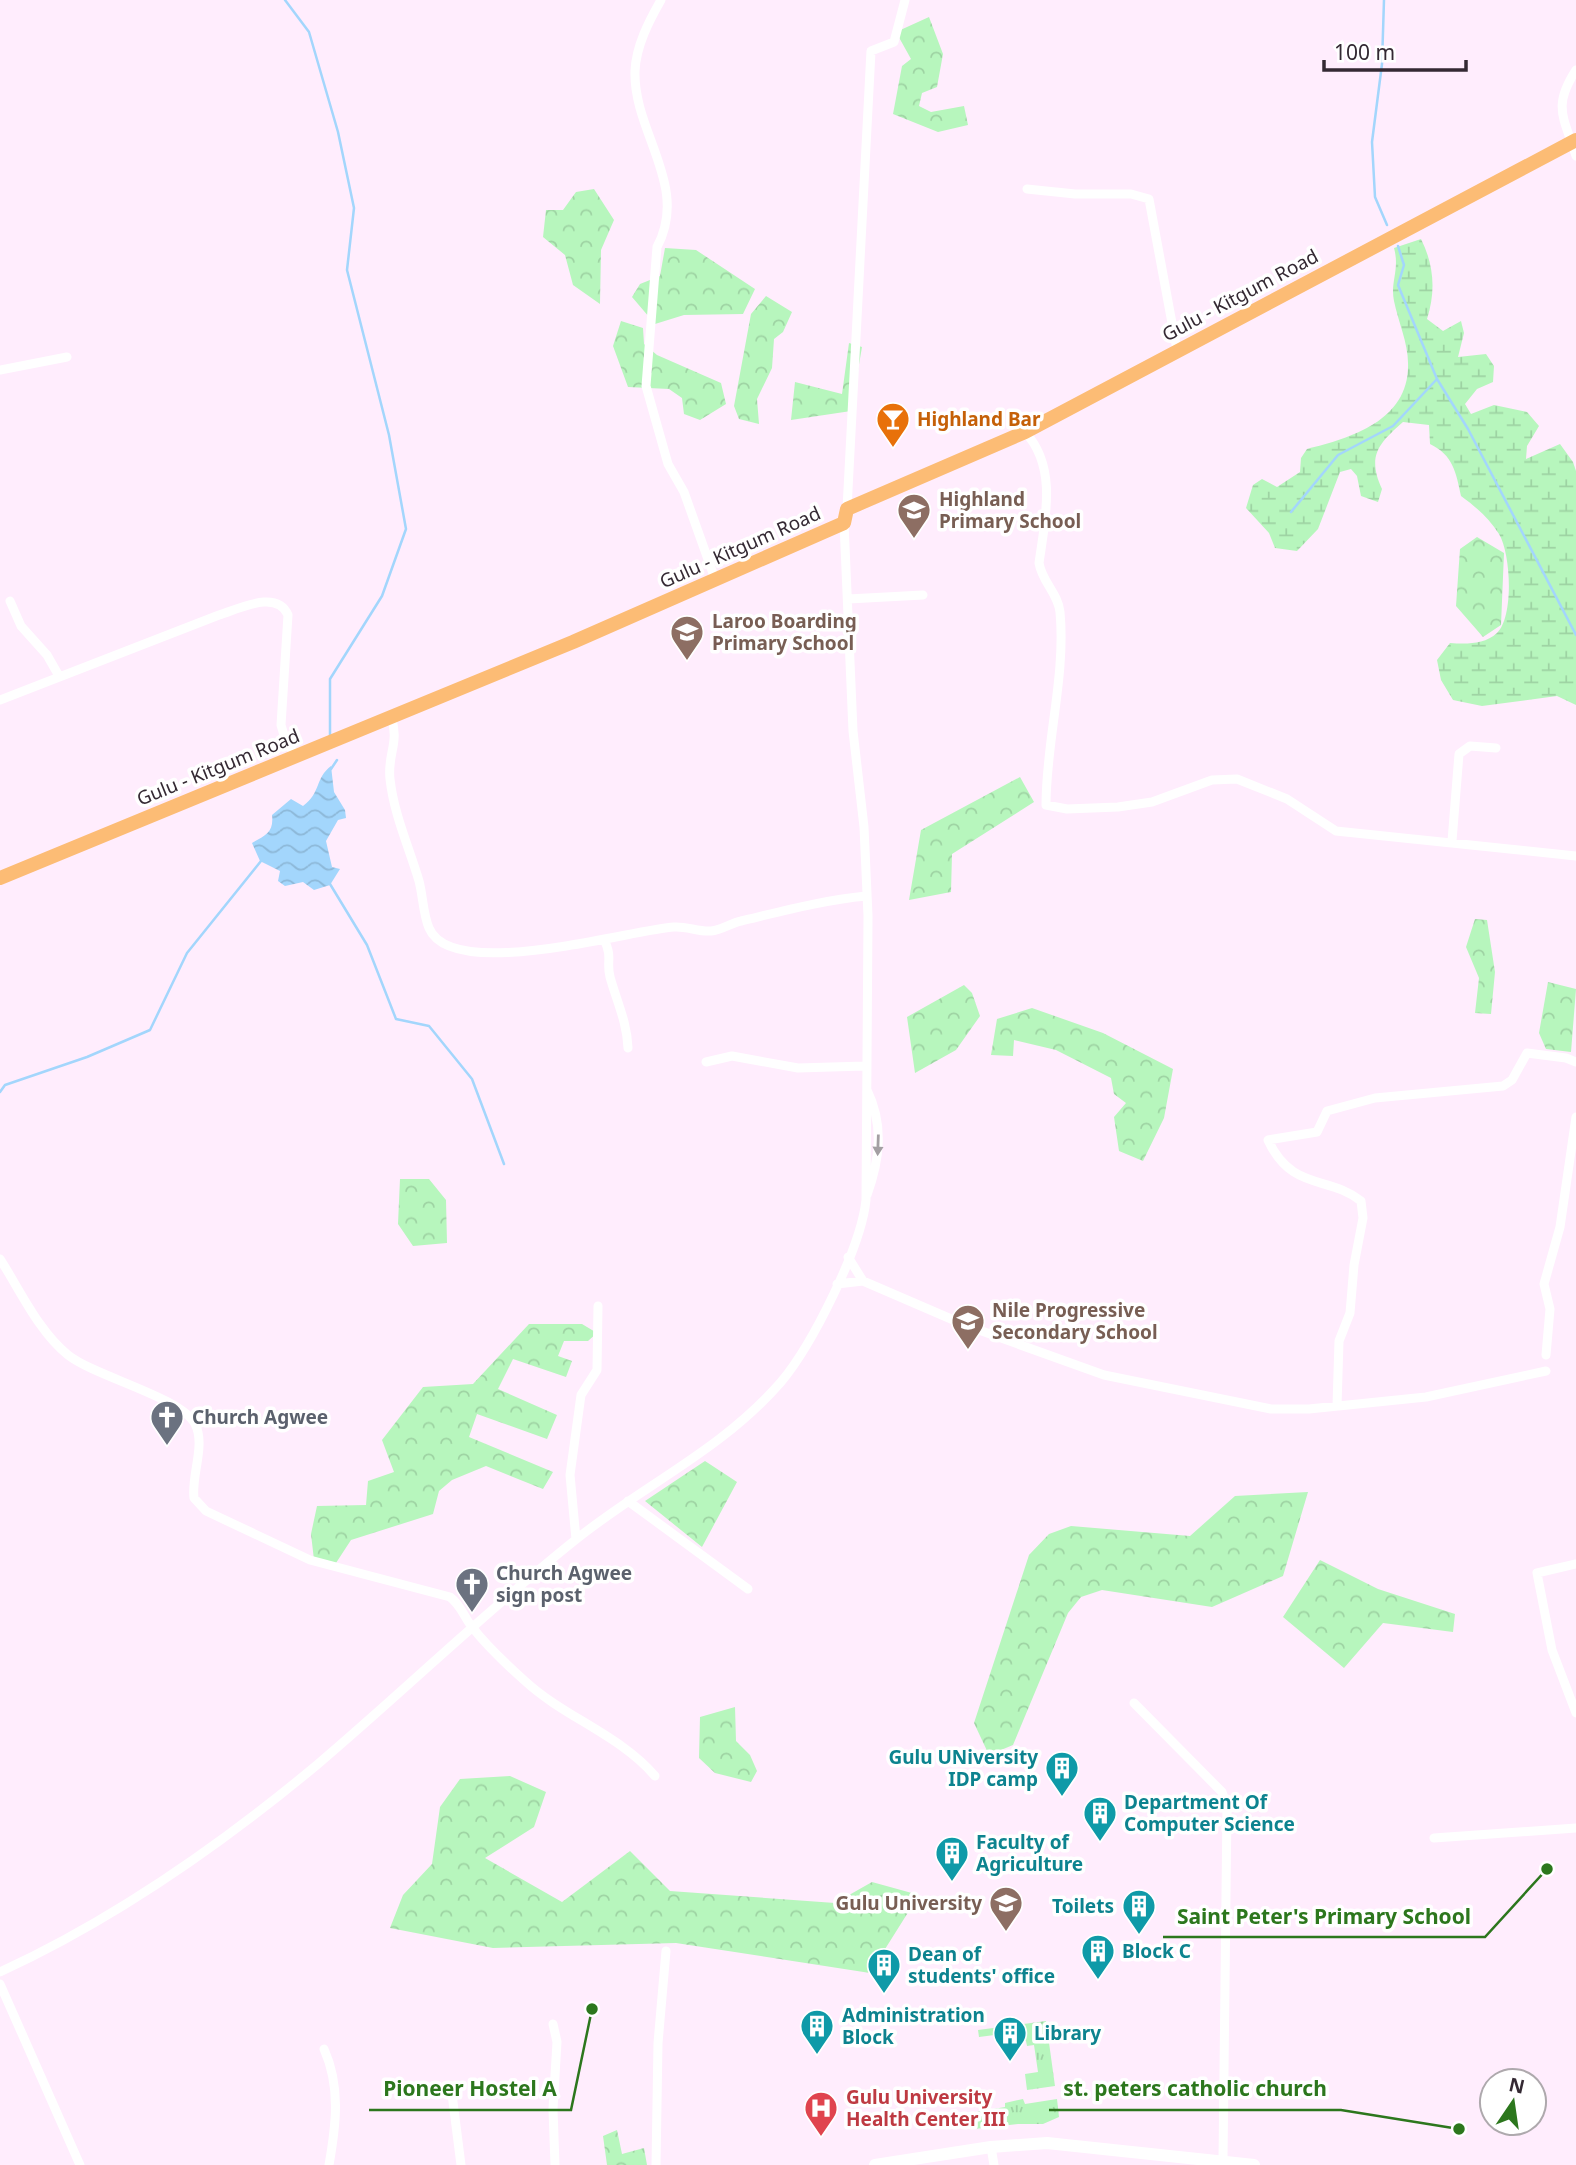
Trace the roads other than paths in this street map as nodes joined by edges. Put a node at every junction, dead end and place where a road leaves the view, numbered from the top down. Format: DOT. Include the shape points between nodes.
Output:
graph roads {
  1 [pos="661,0"];
  2 [pos="905,0"];
  3 [pos="1576,70"];
  4 [pos="1575,146"];
  5 [pos="1027,189"];
  6 [pos="1177,349"];
  7 [pos="67,357"];
  8 [pos="0,370"];
  9 [pos="1025,432"];
  10 [pos="846,516"];
  11 [pos="715,579"];
  12 [pos="923,595"];
  13 [pos="848,599"];
  14 [pos="10,601"];
  15 [pos="59,676"];
  16 [pos="0,700"];
  17 [pos="391,717"];
  18 [pos="1496,748"];
  19 [pos="296,755"];
  20 [pos="1452,841"];
  21 [pos="1576,856"];
  22 [pos="0,878"];
  23 [pos="866,896"];
  24 [pos="604,939"];
  25 [pos="628,1048"];
  26 [pos="706,1062"];
  27 [pos="1576,1062"];
  28 [pos="865,1066"];
  29 [pos="866,1090"];
  30 [pos="1576,1117"];
  31 [pos="866,1200"];
  32 [pos="848,1257"];
  33 [pos="0,1259"];
  34 [pos="863,1281"];
  35 [pos="837,1283"];
  36 [pos="598,1306"];
  37 [pos="1546,1356"];
  38 [pos="1546,1371"];
  39 [pos="1337,1406"];
  40 [pos="628,1501"];
  41 [pos="576,1539"];
  42 [pos="1576,1564"];
  43 [pos="748,1589"];
  44 [pos="471,1626"];
  45 [pos="1574,1701"];
  46 [pos="1134,1703"];
  47 [pos="1576,1713"];
  48 [pos="655,1776"];
  49 [pos="1576,1828"];
  50 [pos="1434,1838"];
  51 [pos="666,1951"];
  52 [pos="0,1972"];
  53 [pos="0,1984"];
  54 [pos="553,2024"];
  55 [pos="324,2049"];
  56 [pos="452,2094"];
  57 [pos="991,2147"];
  58 [pos="1150,2158"];
  59 [pos="1223,2160"];
  60 [pos="884,2164"];
  61 [pos="80,2165"];
  62 [pos="329,2165"];
  63 [pos="461,2165"];
  64 [pos="555,2165"];
  65 [pos="656,2165"];
  66 [pos="993,2165"];
  67 [pos="1254,2165"];
  1 -- 11 [label="street" via="645,30 635,69 668,200 664,233 657,247 646,386 668,464 684,492"];
  2 -- 10 [label="street" via="894,42 871,51"];
  3 -- 4 [label="street" via="1561,101 1564,126"];
  4 -- 6 [label="main road, Gulu - Kitgum Road"];
  5 -- 6 [label="street" via="1150,199"];
  6 -- 9 [label="main road, Gulu - Kitgum Road"];
  7 -- 8 [label="street"];
  9 -- 10 [label="main road, Gulu - Kitgum Road"];
  9 -- 20 [label="street" via="1041,456 1049,501 1040,573 1060,612 1046,805 1118,807 1152,802 1212,780 1237,779 1287,799 1336,831"];
  10 -- 11 [label="main road, Gulu - Kitgum Road"];
  10 -- 13 [label="street"];
  11 -- 17 [label="main road, Gulu - Kitgum Road"];
  12 -- 13 [label="street"];
  13 -- 23 [label="street"];
  14 -- 15 [label="street" via="21,626"];
  15 -- 16 [label="street"];
  15 -- 19 [label="street" via="219,615 276,602 288,615 281,725"];
  17 -- 19 [label="main road, Gulu - Kitgum Road"];
  17 -- 24 [label="street" via="396,732 390,776 396,815 418,878 429,929 435,936 471,951 510,954"];
  18 -- 20 [label="street" via="1470,746 1460,754"];
  19 -- 22 [label="main road, Gulu - Kitgum Road"];
  20 -- 21 [label="street"];
  23 -- 24 [label="street" via="796,907 712,931 672,927"];
  23 -- 28 [label="street"];
  24 -- 25 [label="street" via="611,955 610,977 628,1029"];
  26 -- 28 [label="street" via="732,1056 791,1068"];
  27 -- 39 [label="street" via="1527,1053 1512,1080 1503,1086 1375,1098 1327,1111 1317,1132 1269,1139 1292,1171 1305,1180 1361,1201 1363,1218 1350,1313 1339,1341"];
  28 -- 29 [label="street"];
  29 -- 31 [label="street"];
  29 -- 31 [label="street, one-way" via="875,1106 879,1142"];
  30 -- 37 [label="street" via="1560,1227 1544,1284 1550,1309"];
  31 -- 32 [label="street"];
  32 -- 34 [label="street"];
  32 -- 35 [label="street"];
  33 -- 44 [label="street" via="67,1354 191,1418 198,1432 194,1499 206,1511 310,1560 450,1597"];
  34 -- 35 [label="street"];
  34 -- 39 [label="street" via="1104,1376 1271,1409"];
  35 -- 40 [label="street" via="796,1361 755,1409 710,1448"];
  36 -- 41 [label="street" via="597,1370 581,1395 570,1475"];
  38 -- 39 [label="street" via="1426,1397"];
  40 -- 41 [label="street"];
  40 -- 43 [label="street"];
  41 -- 44 [label="street"];
  42 -- 45 [label="street" via="1537,1573 1542,1612"];
  44 -- 48 [label="street" via="525,1681 561,1710 638,1758"];
  44 -- 52 [label="street" via="318,1764 232,1830 48,1950"];
  45 -- 47 [label="street"];
  46 -- 59 [label="street" via="1222,1792 1227,1806"];
  49 -- 50 [label="street"];
  51 -- 65 [label="street" via="658,2043"];
  53 -- 61 [label="street"];
  54 -- 64 [label="street" via="557,2042"];
  55 -- 62 [label="street" via="333,2069 337,2101"];
  56 -- 63 [label="street"];
  57 -- 58 [label="street" via="1047,2143"];
  57 -- 60 [label="street"];
  57 -- 66 [label="street"];
  58 -- 59 [label="street"];
  59 -- 67 [label="street"];
}
